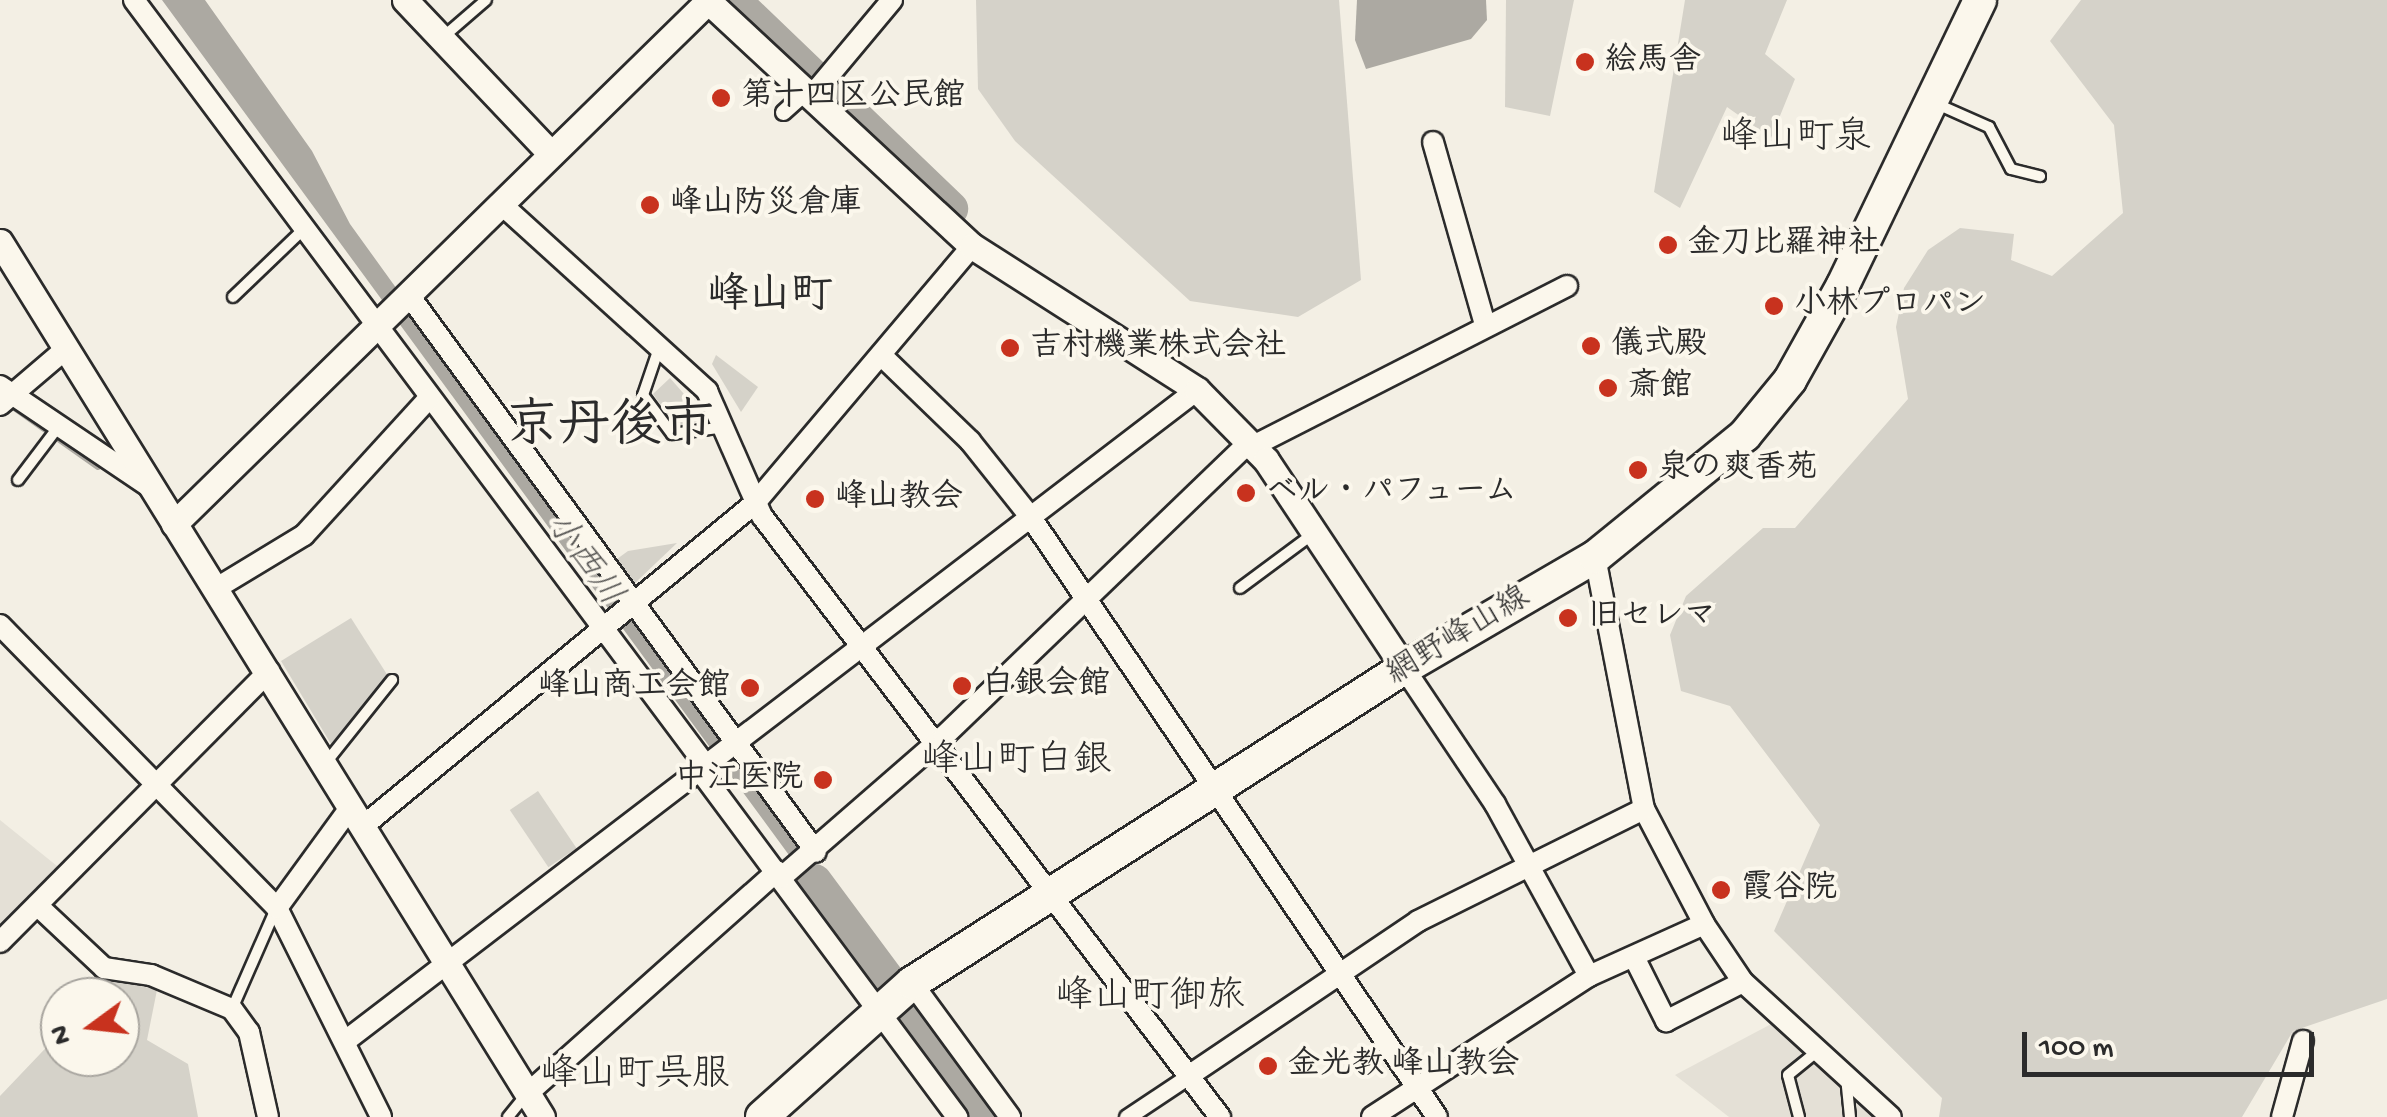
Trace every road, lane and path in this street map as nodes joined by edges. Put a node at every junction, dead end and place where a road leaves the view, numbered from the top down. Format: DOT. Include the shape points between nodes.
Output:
graph roads {
  1 [pos="134,0"];
  2 [pos="406,0"];
  3 [pos="486,0"];
  4 [pos="707,0"];
  5 [pos="892,0"];
  6 [pos="1980,0"];
  7 [pos="438,42"];
  8 [pos="807,95"];
  9 [pos="1927,101"];
  10 [pos="783,112"];
  11 [pos="1433,142"];
  12 [pos="550,154"];
  13 [pos="2040,176"];
  14 [pos="500,202"];
  15 [pos="304,229"];
  16 [pos="0,242"];
  17 [pos="972,246"];
  18 [pos="1567,286"];
  19 [pos="407,295"];
  20 [pos="233,297"];
  21 [pos="379,323"];
  22 [pos="1485,325"];
  23 [pos="660,347"];
  24 [pos="67,348"];
  25 [pos="883,356"];
  26 [pos="1197,390"];
  27 [pos="3,395"];
  28 [pos="430,398"];
  29 [pos="727,427"];
  30 [pos="56,430"];
  31 [pos="1247,446"];
  32 [pos="18,480"];
  33 [pos="152,489"];
  34 [pos="755,503"];
  35 [pos="1032,519"];
  36 [pos="174,524"];
  37 [pos="1314,533"];
  38 [pos="1595,558"];
  39 [pos="1240,588"];
  40 [pos="215,590"];
  41 [pos="1086,597"];
  42 [pos="636,608"];
  43 [pos="0,625"];
  44 [pos="608,629"];
  45 [pos="864,647"];
  46 [pos="269,671"];
  47 [pos="1399,671"];
  48 [pos="392,680"];
  49 [pos="939,740"];
  50 [pos="736,745"];
  51 [pos="324,766"];
  52 [pos="707,768"];
  53 [pos="160,784"];
  54 [pos="1216,786"];
  55 [pos="1644,809"];
  56 [pos="356,817"];
  57 [pos="814,854"];
  58 [pos="1528,864"];
  59 [pos="784,873"];
  60 [pos="1055,890"];
  61 [pos="38,906"];
  62 [pos="276,908"];
  63 [pos="1704,924"];
  64 [pos="0,942"];
  65 [pos="1634,957"];
  66 [pos="448,966"];
  67 [pos="1340,972"];
  68 [pos="1589,976"];
  69 [pos="1743,982"];
  70 [pos="896,996"];
  71 [pos="232,1009"];
  72 [pos="348,1038"];
  73 [pos="2303,1042"];
  74 [pos="1819,1051"];
  75 [pos="1846,1076"];
  76 [pos="1187,1077"];
  77 [pos="1417,1087"];
  78 [pos="527,1094"];
  79 [pos="268,1117"];
  80 [pos="382,1117"];
  81 [pos="508,1117"];
  82 [pos="542,1117"];
  83 [pos="762,1117"];
  84 [pos="957,1117"];
  85 [pos="1010,1117"];
  86 [pos="1128,1117"];
  87 [pos="1220,1117"];
  88 [pos="1372,1117"];
  89 [pos="1438,1117"];
  90 [pos="1799,1117"];
  91 [pos="1850,1117"];
  92 [pos="1892,1117"];
  93 [pos="2282,1117"];
  1 -- 15 [label="street"];
  2 -- 7 [label="street"];
  3 -- 7 [label="lane"];
  4 -- 8 [label="street"];
  4 -- 12 [label="street"];
  5 -- 8 [label="street"];
  6 -- 9 [label="main road, 網野峰山線"];
  7 -- 12 [label="street"];
  8 -- 10 [label="street"];
  8 -- 17 [label="street"];
  9 -- 13 [label="lane" via="1989,127 2011,169"];
  9 -- 38 [label="main road, 網野峰山線" via="1790,380 1676,498"];
  11 -- 22 [label="street"];
  12 -- 14 [label="street"];
  14 -- 19 [label="street"];
  14 -- 23 [label="street"];
  15 -- 20 [label="lane"];
  15 -- 21 [label="street"];
  16 -- 24 [label="street"];
  17 -- 25 [label="street"];
  17 -- 26 [label="street"];
  18 -- 22 [label="street"];
  19 -- 21 [label="street"];
  19 -- 42 [label="street"];
  21 -- 28 [label="street"];
  21 -- 36 [label="street"];
  22 -- 31 [label="street"];
  23 -- 29 [label="street" via="707,391"];
  23 -- 29 [label="lane" via="643,395 672,434"];
  24 -- 27 [label="street"];
  24 -- 33 [label="street"];
  25 -- 34 [label="street"];
  25 -- 35 [label="street" via="970,440"];
  26 -- 31 [label="street"];
  26 -- 35 [label="street"];
  27 -- 30 [label="street"];
  28 -- 40 [label="street" via="310,534"];
  28 -- 44 [label="street"];
  29 -- 34 [label="street"];
  30 -- 32 [label="lane"];
  30 -- 33 [label="street"];
  31 -- 37 [label="street"];
  31 -- 41 [label="street"];
  33 -- 36 [label="street"];
  34 -- 42 [label="street"];
  34 -- 45 [label="street"];
  35 -- 41 [label="street"];
  35 -- 45 [label="street"];
  36 -- 40 [label="street"];
  37 -- 39 [label="lane"];
  37 -- 47 [label="street"];
  38 -- 47 [label="main road, 網野峰山線"];
  38 -- 55 [label="street"];
  40 -- 46 [label="street"];
  41 -- 49 [label="street"];
  41 -- 54 [label="street"];
  42 -- 44 [label="street"];
  42 -- 50 [label="street"];
  43 -- 53 [label="street"];
  44 -- 52 [label="street"];
  44 -- 56 [label="street"];
  45 -- 49 [label="street"];
  45 -- 50 [label="street"];
  46 -- 51 [label="street"];
  46 -- 53 [label="street"];
  47 -- 54 [label="main road, 網野峰山線"];
  47 -- 58 [label="street"];
  48 -- 51 [label="lane"];
  49 -- 57 [label="street"];
  49 -- 60 [label="street"];
  50 -- 52 [label="street"];
  50 -- 57 [label="street"];
  51 -- 56 [label="street"];
  52 -- 59 [label="street"];
  52 -- 66 [label="street"];
  53 -- 61 [label="street"];
  53 -- 62 [label="street"];
  54 -- 60 [label="main road, 網野峰山線"];
  54 -- 67 [label="street"];
  55 -- 58 [label="street"];
  55 -- 63 [label="street"];
  56 -- 62 [label="street"];
  56 -- 66 [label="street"];
  57 -- 59 [label="street"];
  58 -- 67 [label="street"];
  58 -- 68 [label="street"];
  59 -- 70 [label="street"];
  59 -- 78 [label="street"];
  60 -- 70 [label="main road, 網野峰山線"];
  60 -- 76 [label="street"];
  61 -- 64 [label="street"];
  61 -- 71 [label="street" via="104,968 152,974"];
  62 -- 71 [label="lane"];
  62 -- 72 [label="street"];
  63 -- 65 [label="street"];
  63 -- 69 [label="street"];
  65 -- 68 [label="street"];
  65 -- 69 [label="street" via="1666,1021"];
  66 -- 72 [label="street"];
  66 -- 78 [label="street"];
  67 -- 76 [label="street"];
  67 -- 77 [label="street"];
  68 -- 77 [label="street"];
  69 -- 74 [label="street"];
  70 -- 83 [label="main road, 網野峰山線"];
  70 -- 84 [label="street"];
  70 -- 85 [label="street"];
  71 -- 79 [label="street" via="249,1032"];
  72 -- 80 [label="street"];
  73 -- 93 [label="street"];
  74 -- 75 [label="street"];
  74 -- 90 [label="lane" via="1788,1075"];
  75 -- 91 [label="lane"];
  75 -- 92 [label="street"];
  76 -- 86 [label="street"];
  76 -- 87 [label="street"];
  77 -- 88 [label="street"];
  77 -- 89 [label="street"];
  78 -- 81 [label="lane"];
  78 -- 82 [label="street"];
}
